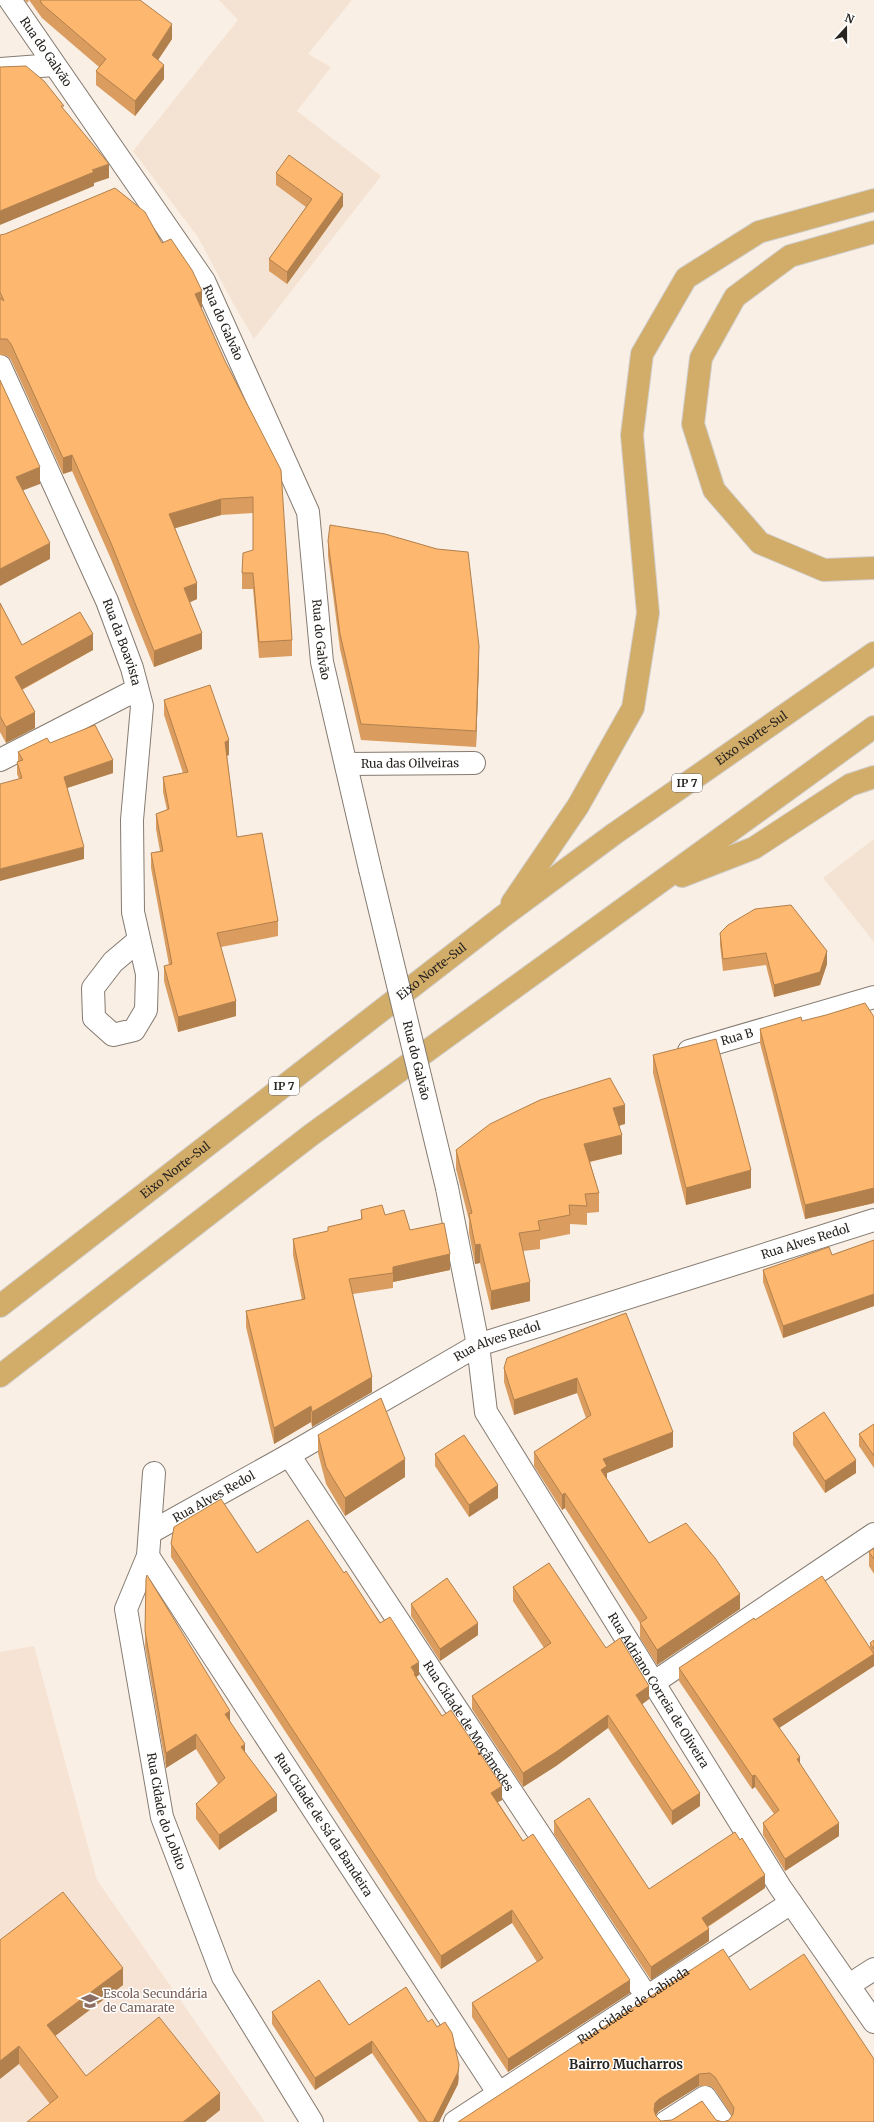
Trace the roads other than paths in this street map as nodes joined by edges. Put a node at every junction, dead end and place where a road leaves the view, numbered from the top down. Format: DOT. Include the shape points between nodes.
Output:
graph roads {
  1 [pos="10,0"];
  2 [pos="54,65"];
  3 [pos="0,69"];
  4 [pos="135,182"];
  5 [pos="113,191"];
  6 [pos="874,200"];
  7 [pos="874,232"];
  8 [pos="0,366"];
  9 [pos="874,568"];
  10 [pos="874,653"];
  11 [pos="136,690"];
  12 [pos="874,727"];
  13 [pos="0,760"];
  14 [pos="474,763"];
  15 [pos="346,764"];
  16 [pos="874,777"];
  17 [pos="652,888"];
  18 [pos="502,917"];
  19 [pos="139,940"];
  20 [pos="874,997"];
  21 [pos="669,1057"];
  22 [pos="874,1220"];
  23 [pos="0,1306"];
  24 [pos="478,1345"];
  25 [pos="0,1376"];
  26 [pos="290,1455"];
  27 [pos="154,1473"];
  28 [pos="151,1532"];
  29 [pos="874,1534"];
  30 [pos="148,1556"];
  31 [pos="652,1683"];
  32 [pos="791,1903"];
  33 [pos="874,1968"];
  34 [pos="849,1985"];
  35 [pos="647,1997"];
  36 [pos="874,2022"];
  37 [pos="499,2094"];
  38 [pos="312,2122"];
  39 [pos="455,2122"];
  40 [pos="666,2122"];
  41 [pos="722,2122"];
  1 -- 2 [label="street, Rua do Galvão"];
  2 -- 3 [label="street"];
  2 -- 4 [label="street, Rua do Galvão"];
  4 -- 5 [label="street"];
  4 -- 15 [label="street, Rua do Galvão" via="204,281 308,512 322,662"];
  6 -- 18 [label="highway" via="759,232 686,278 642,354 632,434 648,613 633,708 578,806"];
  7 -- 9 [label="highway" via="790,256 735,297 701,358 693,424 714,490 760,543 824,570"];
  8 -- 11 [label="street, Rua da Boavista" via="107,601 132,668"];
  10 -- 18 [label="highway, Eixo Norte-Sul / IP 7" via="614,834"];
  11 -- 13 [label="street"];
  11 -- 19 [label="street, Rua da Boavista" via="142,706 132,820 133,912"];
  12 -- 17 [label="highway"];
  14 -- 15 [label="street, Rua das Oilveiras"];
  15 -- 24 [label="street, Rua do Galvão, bridge" via="447,1188"];
  16 -- 17 [label="highway" via="850,785 754,848"];
  17 -- 25 [label="highway" via="311,1135"];
  18 -- 23 [label="highway, Eixo Norte-Sul / IP 7"];
  20 -- 21 [label="street, Rua B"];
  22 -- 24 [label="street, Rua Alves Redol"];
  24 -- 26 [label="street, Rua Alves Redol"];
  24 -- 31 [label="street, Rua Adriano Correia de Oliveira" via="486,1412"];
  26 -- 28 [label="street, Rua Alves Redol"];
  26 -- 35 [label="street, Rua Cidade de Moçâmedes"];
  27 -- 28 [label="street, Rua Cidade do Lobito"];
  28 -- 30 [label="street, Rua Cidade do Lobito"];
  29 -- 31 [label="street"];
  30 -- 37 [label="street, Rua Cidade de Sá da Bandeira"];
  30 -- 38 [label="street, Rua Cidade do Lobito" via="126,1609 162,1817 223,1977"];
  31 -- 32 [label="street, Rua Adriano Correia de Oliveira"];
  32 -- 34 [label="street, Rua Adriano Correia de Oliveira"];
  32 -- 35 [label="street, Rua Cidade de Cabinda"];
  33 -- 34 [label="street"];
  34 -- 36 [label="street, Rua Adriano Correia de Oliveira"];
  35 -- 37 [label="street, Rua Cidade de Cabinda"];
  37 -- 39 [label="street, Rua Cidade de Cabinda"];
  40 -- 41 [label="street" via="705,2097"];
}
